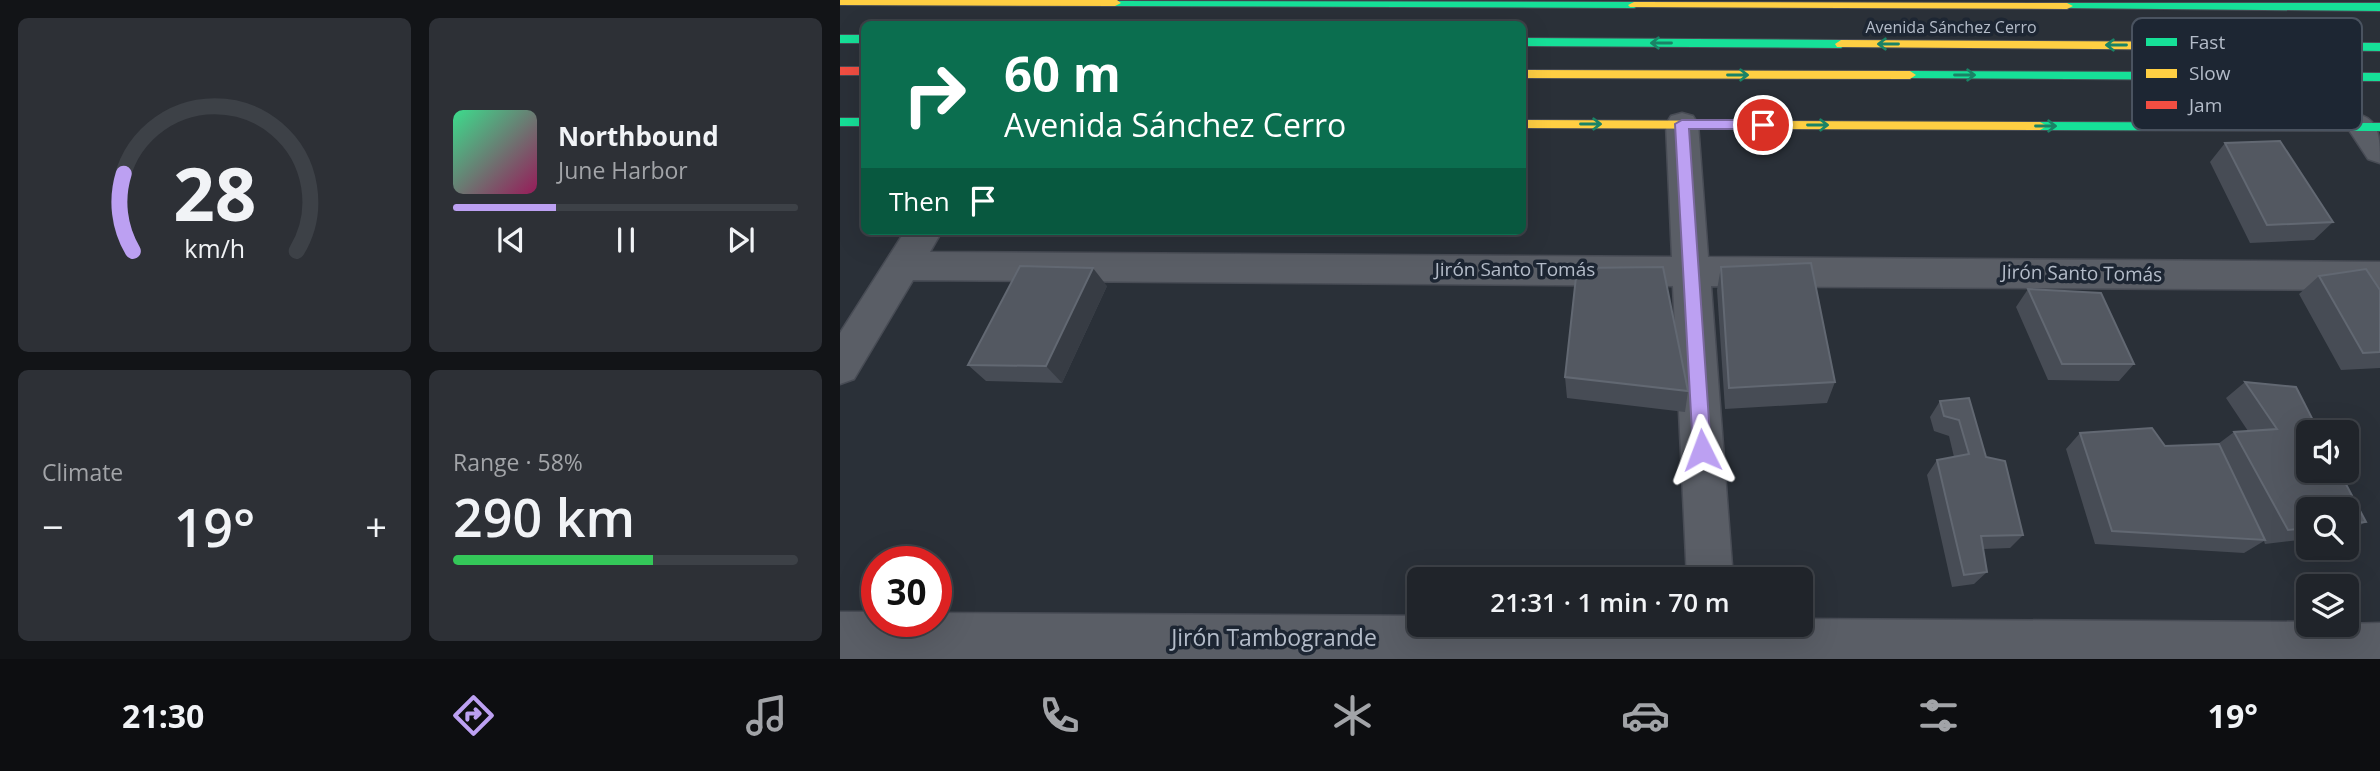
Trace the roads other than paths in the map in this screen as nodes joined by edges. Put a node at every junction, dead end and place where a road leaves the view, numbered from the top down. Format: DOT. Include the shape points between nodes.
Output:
graph roads {
  1 [pos="1083,1"];
  2 [pos="840,2"];
  3 [pos="1675,2"];
  4 [pos="2274,3"];
  5 [pos="2380,7"];
  6 [pos="840,39"];
  7 [pos="861,39"];
  8 [pos="1526,43"];
  9 [pos="2132,46"];
  10 [pos="2362,47"];
  11 [pos="2380,47"];
  12 [pos="840,71"];
  13 [pos="861,71"];
  14 [pos="1526,74"];
  15 [pos="2132,76"];
  16 [pos="2362,77"];
  17 [pos="2380,77"];
  18 [pos="840,122"];
  19 [pos="861,122"];
  20 [pos="1526,124"];
  21 [pos="1682,124"];
  22 [pos="2374,135"];
  23 [pos="921,235"];
  24 [pos="902,266"];
  25 [pos="1691,269"];
  26 [pos="2380,276"];
  27 [pos="840,367"];
  28 [pos="1709,567"];
  29 [pos="840,636"];
  30 [pos="1714,642"];
  31 [pos="2380,647"];
  1 -- 2 [label="main road, Avenida Sánchez Cerro"];
  1 -- 3 [label="main road, Avenida Sánchez Cerro"];
  3 -- 4 [label="main road, Avenida Sánchez Cerro"];
  4 -- 5 [label="main road, Avenida Sánchez Cerro"];
  6 -- 7 [label="main road"];
  9 -- 8 [label="main road, Avenida Sánchez Cerro, one-way"];
  11 -- 10 [label="main road, Avenida Sánchez Cerro, one-way"];
  12 -- 13 [label="main road"];
  14 -- 15 [label="main road, one-way"];
  16 -- 17 [label="main road, one-way"];
  18 -- 19 [label="main road"];
  20 -- 21 [label="main road, one-way"];
  21 -- 22 [label="main road, one-way"];
  21 -- 25 [label="street"];
  23 -- 24 [label="street"];
  24 -- 25 [label="street, Jirón Santo Tomás"];
  24 -- 27 [label="street"];
  25 -- 26 [label="street, Jirón Santo Tomás"];
  25 -- 28 [label="street"];
  29 -- 30 [label="street, Jirón Tambogrande"];
  30 -- 31 [label="street, Jirón Tambogrande"];
}
